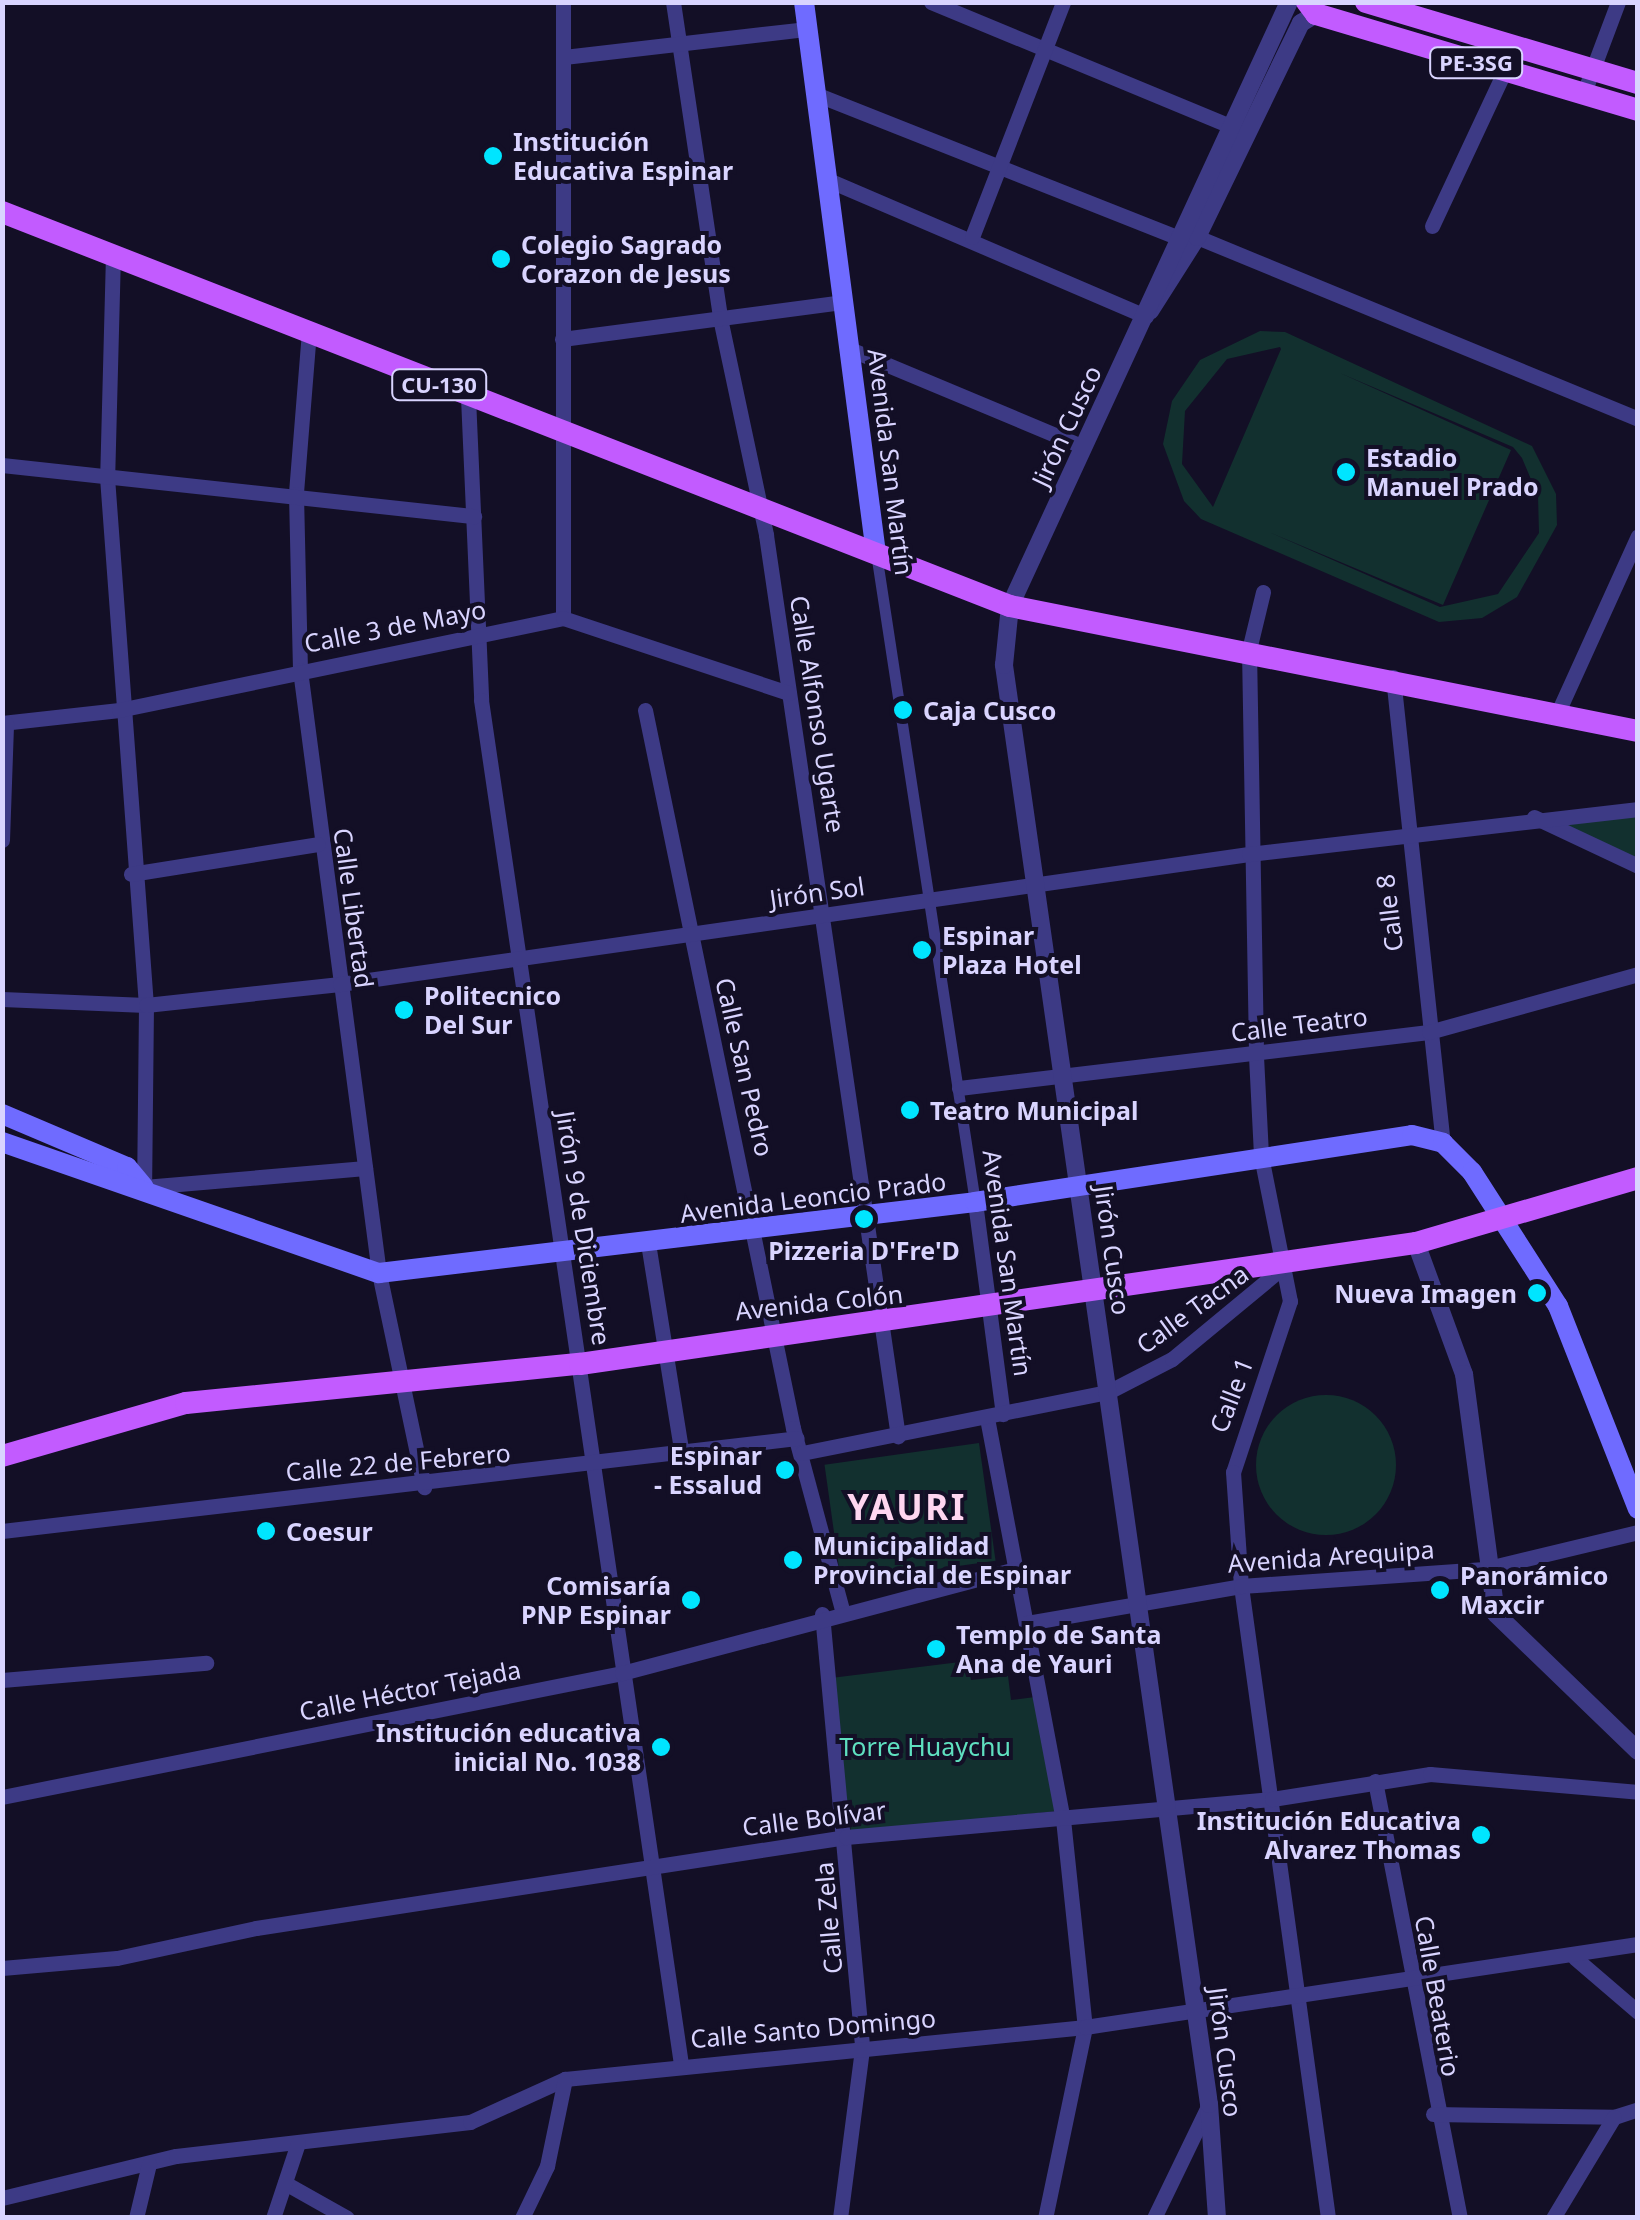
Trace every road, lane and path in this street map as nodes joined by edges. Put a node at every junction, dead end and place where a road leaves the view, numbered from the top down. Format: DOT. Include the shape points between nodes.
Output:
graph roads {
  1 [pos="564,2"];
  2 [pos="673,2"];
  3 [pos="804,2"];
  4 [pos="931,2"];
  5 [pos="1063,2"];
  6 [pos="1290,2"];
  7 [pos="1366,2"];
  8 [pos="1618,2"];
  9 [pos="1311,8"];
  10 [pos="1428,12"];
  11 [pos="807,29"];
  12 [pos="680,45"];
  13 [pos="1046,47"];
  14 [pos="564,57"];
  15 [pos="1591,70"];
  16 [pos="1504,72"];
  17 [pos="1638,83"];
  18 [pos="818,95"];
  19 [pos="1583,95"];
  20 [pos="1638,110"];
  21 [pos="1226,124"];
  22 [pos="998,172"];
  23 [pos="828,180"];
  24 [pos="2,212"];
  25 [pos="1432,226"];
  26 [pos="972,237"];
  27 [pos="1176,237"];
  28 [pos="1197,237"];
  29 [pos="113,254"];
  30 [pos="844,302"];
  31 [pos="1146,316"];
  32 [pos="720,318"];
  33 [pos="309,331"];
  34 [pos="562,339"];
  35 [pos="852,350"];
  36 [pos="468,397"];
  37 [pos="1638,420"];
  38 [pos="563,436"];
  39 [pos="1084,447"];
  40 [pos="2,464"];
  41 [pos="107,477"];
  42 [pos="296,494"];
  43 [pos="755,502"];
  44 [pos="474,516"];
  45 [pos="1638,536"];
  46 [pos="876,553"];
  47 [pos="1263,592"];
  48 [pos="1010,606"];
  49 [pos="563,618"];
  50 [pos="478,635"];
  51 [pos="1250,650"];
  52 [pos="300,670"];
  53 [pos="1393,677"];
  54 [pos="790,692"];
  55 [pos="120,710"];
  56 [pos="645,710"];
  57 [pos="1558,712"];
  58 [pos="4,723"];
  59 [pos="1638,730"];
  60 [pos="1638,808"];
  61 [pos="1534,817"];
  62 [pos="1405,835"];
  63 [pos="2,840"];
  64 [pos="318,844"];
  65 [pos="1249,854"];
  66 [pos="1638,866"];
  67 [pos="131,874"];
  68 [pos="1037,885"];
  69 [pos="932,901"];
  70 [pos="824,915"];
  71 [pos="690,936"];
  72 [pos="518,962"];
  73 [pos="1638,974"];
  74 [pos="340,984"];
  75 [pos="2,999"];
  76 [pos="146,1005"];
  77 [pos="1429,1032"];
  78 [pos="1256,1056"];
  79 [pos="1061,1075"];
  80 [pos="959,1088"];
  81 [pos="2,1114"];
  82 [pos="2,1142"];
  83 [pos="1443,1142"];
  84 [pos="1261,1156"];
  85 [pos="365,1168"];
  86 [pos="1638,1178"];
  87 [pos="144,1187"];
  88 [pos="1080,1188"];
  89 [pos="976,1202"];
  90 [pos="870,1216"];
  91 [pos="1501,1218"];
  92 [pos="756,1225"];
  93 [pos="1416,1242"];
  94 [pos="648,1243"];
  95 [pos="561,1250"];
  96 [pos="1288,1262"];
  97 [pos="379,1273"];
  98 [pos="1094,1290"];
  99 [pos="989,1307"];
  100 [pos="885,1324"];
  101 [pos="776,1334"];
  102 [pos="665,1347"];
  103 [pos="580,1364"];
  104 [pos="401,1383"];
  105 [pos="1108,1392"];
  106 [pos="995,1416"];
  107 [pos="898,1436"];
  108 [pos="800,1445"];
  109 [pos="682,1455"];
  110 [pos="2,1456"];
  111 [pos="590,1466"];
  112 [pos="424,1487"];
  113 [pos="1638,1508"];
  114 [pos="2,1532"];
  115 [pos="1638,1532"];
  116 [pos="1016,1568"];
  117 [pos="1484,1569"];
  118 [pos="1240,1586"];
  119 [pos="1138,1600"];
  120 [pos="842,1610"];
  121 [pos="822,1614"];
  122 [pos="1027,1623"];
  123 [pos="206,1663"];
  124 [pos="622,1673"];
  125 [pos="2,1680"];
  126 [pos="1638,1751"];
  127 [pos="1375,1781"];
  128 [pos="1638,1792"];
  129 [pos="2,1797"];
  130 [pos="1272,1799"];
  131 [pos="1166,1807"];
  132 [pos="1064,1818"];
  133 [pos="846,1837"];
  134 [pos="654,1866"];
  135 [pos="1638,1944"];
  136 [pos="1575,1958"];
  137 [pos="2,1968"];
  138 [pos="1410,1982"];
  139 [pos="1304,1997"];
  140 [pos="1196,2012"];
  141 [pos="1638,2012"];
  142 [pos="1085,2027"];
  143 [pos="862,2049"];
  144 [pos="681,2065"];
  145 [pos="566,2079"];
  146 [pos="1209,2104"];
  147 [pos="1638,2108"];
  148 [pos="1433,2114"];
  149 [pos="1614,2116"];
  150 [pos="298,2143"];
  151 [pos="150,2164"];
  152 [pos="285,2183"];
  153 [pos="2,2198"];
  154 [pos="136,2218"];
  155 [pos="273,2218"];
  156 [pos="346,2218"];
  157 [pos="522,2218"];
  158 [pos="840,2218"];
  159 [pos="1045,2218"];
  160 [pos="1154,2218"];
  161 [pos="1217,2218"];
  162 [pos="1328,2218"];
  163 [pos="1460,2218"];
  164 [pos="1553,2218"];
  1 -- 14 [label="street"];
  2 -- 12 [label="street, Calle Alfonso Ugarte"];
  3 -- 11 [label="main road, Avenida San Martín"];
  4 -- 13 [label="street"];
  5 -- 13 [label="street"];
  6 -- 21 [label="street, Jirón Cusco"];
  7 -- 10 [label="main road, PE-3SG"];
  8 -- 15 [label="street"];
  9 -- 16 [label="main road, PE-3SG"];
  9 -- 28 [label="street, Jirón Cusco"];
  10 -- 15 [label="main road, PE-3SG"];
  11 -- 12 [label="street"];
  11 -- 18 [label="main road, Avenida San Martín"];
  12 -- 14 [label="street"];
  12 -- 32 [label="street, Calle Alfonso Ugarte"];
  13 -- 21 [label="street"];
  13 -- 22 [label="street"];
  14 -- 34 [label="street"];
  15 -- 17 [label="main road, PE-3SG"];
  15 -- 19 [label="street"];
  16 -- 19 [label="main road, PE-3SG"];
  16 -- 25 [label="street"];
  18 -- 22 [label="street"];
  18 -- 23 [label="main road, Avenida San Martín"];
  19 -- 20 [label="main road, PE-3SG"];
  21 -- 27 [label="street, Jirón Cusco"];
  22 -- 26 [label="street"];
  22 -- 27 [label="street"];
  23 -- 26 [label="street"];
  23 -- 30 [label="main road, Avenida San Martín"];
  24 -- 29 [label="main road, CU-130"];
  26 -- 31 [label="street"];
  27 -- 31 [label="street, Jirón Cusco"];
  28 -- 31 [label="street, Jirón Cusco"];
  28 -- 37 [label="street"];
  29 -- 33 [label="main road, CU-130"];
  29 -- 41 [label="street"];
  30 -- 32 [label="street"];
  30 -- 35 [label="main road, Avenida San Martín"];
  31 -- 39 [label="street, Jirón Cusco"];
  32 -- 34 [label="street"];
  32 -- 43 [label="street, Calle Alfonso Ugarte"];
  33 -- 36 [label="main road, CU-130"];
  33 -- 42 [label="street, Calle Libertad"];
  34 -- 38 [label="street"];
  35 -- 39 [label="street"];
  35 -- 46 [label="main road, Avenida San Martín"];
  36 -- 38 [label="main road, CU-130"];
  36 -- 44 [label="street, Jirón 9 de Diciembre"];
  38 -- 43 [label="main road, CU-130"];
  38 -- 49 [label="street"];
  39 -- 48 [label="street, Jirón Cusco"];
  40 -- 41 [label="street"];
  41 -- 42 [label="street"];
  41 -- 55 [label="street"];
  42 -- 44 [label="street"];
  42 -- 52 [label="street, Calle Libertad"];
  43 -- 46 [label="main road, CU-130"];
  43 -- 54 [label="street, Calle Alfonso Ugarte"];
  44 -- 50 [label="street, Jirón 9 de Diciembre"];
  45 -- 57 [label="street"];
  46 -- 48 [label="main road"];
  46 -- 69 [label="street, Avenida San Martín"];
  47 -- 51 [label="street, Calle 1"];
  48 -- 51 [label="main road"];
  48 -- 68 [label="street, Jirón Cusco" via="1004,665"];
  49 -- 50 [label="street, Calle 3 de Mayo"];
  49 -- 54 [label="street, Calle 3 de Mayo"];
  50 -- 52 [label="street, Calle 3 de Mayo"];
  50 -- 72 [label="street, Jirón 9 de Diciembre"];
  51 -- 53 [label="main road"];
  51 -- 65 [label="street, Calle 1"];
  52 -- 55 [label="street, Calle 3 de Mayo"];
  52 -- 64 [label="street, Calle Libertad"];
  53 -- 57 [label="main road"];
  53 -- 62 [label="street, Calle 8"];
  54 -- 70 [label="street, Calle Alfonso Ugarte"];
  55 -- 58 [label="street, Calle 3 de Mayo"];
  55 -- 67 [label="street"];
  56 -- 71 [label="street, Calle San Pedro"];
  57 -- 59 [label="main road"];
  58 -- 63 [label="street"];
  60 -- 61 [label="street, Jirón Sol"];
  61 -- 62 [label="street, Jirón Sol"];
  61 -- 66 [label="street"];
  62 -- 65 [label="street, Jirón Sol"];
  62 -- 77 [label="street, Calle 8"];
  64 -- 67 [label="street"];
  64 -- 74 [label="street, Calle Libertad"];
  65 -- 68 [label="street, Jirón Sol"];
  65 -- 78 [label="street, Calle 1"];
  67 -- 76 [label="street"];
  68 -- 69 [label="street, Jirón Sol"];
  68 -- 79 [label="street, Jirón Cusco"];
  69 -- 70 [label="street, Jirón Sol"];
  69 -- 80 [label="street, Avenida San Martín"];
  70 -- 71 [label="street, Jirón Sol"];
  70 -- 90 [label="street, Calle Alfonso Ugarte"];
  71 -- 72 [label="street, Jirón Sol"];
  71 -- 92 [label="street, Calle San Pedro"];
  72 -- 74 [label="street, Jirón Sol"];
  72 -- 95 [label="street, Jirón 9 de Diciembre"];
  73 -- 77 [label="street, Calle Teatro"];
  74 -- 76 [label="street, Jirón Sol"];
  74 -- 85 [label="street, Calle Libertad"];
  75 -- 76 [label="street, Jirón Sol"];
  76 -- 87 [label="street"];
  77 -- 78 [label="street, Calle Teatro"];
  77 -- 83 [label="street, Calle 8"];
  78 -- 79 [label="street, Calle Teatro"];
  78 -- 84 [label="street, Calle 1"];
  79 -- 80 [label="street, Calle Teatro"];
  79 -- 88 [label="street, Jirón Cusco"];
  80 -- 89 [label="street, Avenida San Martín"];
  81 -- 87 [label="main road, Avenida Leoncio Prado" via="127,1167"];
  82 -- 87 [label="main road, Avenida Leoncio Prado" via="122,1188"];
  83 -- 84 [label="main road, Avenida Leoncio Prado" via="1412,1135"];
  83 -- 91 [label="main road"];
  84 -- 88 [label="main road, Avenida Leoncio Prado"];
  84 -- 96 [label="street, Calle 1"];
  85 -- 87 [label="street"];
  85 -- 97 [label="street, Calle Libertad"];
  86 -- 91 [label="main road, Avenida Colón"];
  87 -- 97 [label="main road, Avenida Leoncio Prado"];
  88 -- 89 [label="main road, Avenida Leoncio Prado"];
  88 -- 98 [label="street, Jirón Cusco"];
  89 -- 90 [label="main road, Avenida Leoncio Prado"];
  89 -- 99 [label="street, Avenida San Martín"];
  90 -- 92 [label="main road, Avenida Leoncio Prado"];
  90 -- 100 [label="street, Calle Alfonso Ugarte"];
  91 -- 93 [label="main road, Avenida Colón"];
  91 -- 113 [label="main road" via="1574,1341"];
  92 -- 94 [label="main road, Avenida Leoncio Prado"];
  92 -- 101 [label="street, Calle San Pedro"];
  93 -- 96 [label="main road, Avenida Colón"];
  93 -- 117 [label="street" via="1464,1374"];
  94 -- 95 [label="main road, Avenida Leoncio Prado"];
  94 -- 102 [label="street"];
  95 -- 97 [label="main road, Avenida Leoncio Prado"];
  95 -- 103 [label="street, Jirón 9 de Diciembre"];
  96 -- 98 [label="main road, Avenida Colón"];
  96 -- 105 [label="street, Calle Tacna" via="1172,1359"];
  96 -- 118 [label="street, Calle 1" via="1284,1333 1233,1472"];
  97 -- 104 [label="street, Calle Libertad"];
  98 -- 99 [label="main road, Avenida Colón"];
  98 -- 105 [label="street, Jirón Cusco"];
  99 -- 100 [label="main road, Avenida Colón"];
  99 -- 106 [label="street, Avenida San Martín"];
  100 -- 101 [label="main road, Avenida Colón"];
  100 -- 107 [label="street, Calle Alfonso Ugarte"];
  101 -- 102 [label="main road, Avenida Colón"];
  101 -- 108 [label="street, Calle San Pedro"];
  102 -- 103 [label="main road, Avenida Colón"];
  102 -- 109 [label="street"];
  103 -- 104 [label="main road, Avenida Colón"];
  103 -- 111 [label="street, Jirón 9 de Diciembre"];
  104 -- 110 [label="main road, Avenida Colón" via="186,1403"];
  104 -- 112 [label="street, Calle Libertad"];
  105 -- 106 [label="street, Calle Tacna"];
  105 -- 119 [label="street, Jirón Cusco"];
  106 -- 107 [label="street, Calle Tacna"];
  106 -- 116 [label="street, Avenida San Martín"];
  107 -- 108 [label="street, Calle 22 de Febrero"];
  108 -- 109 [label="street, Calle 22 de Febrero"];
  108 -- 120 [label="street, Calle San Pedro"];
  109 -- 111 [label="street, Calle 22 de Febrero"];
  111 -- 112 [label="street, Calle 22 de Febrero"];
  111 -- 124 [label="street, Jirón 9 de Diciembre"];
  112 -- 114 [label="street, Calle 22 de Febrero"];
  115 -- 117 [label="street, Avenida Arequipa"];
  116 -- 120 [label="street"];
  116 -- 122 [label="street, Avenida San Martín"];
  117 -- 118 [label="street, Avenida Arequipa"];
  117 -- 126 [label="street" via="1511,1637"];
  118 -- 119 [label="street, Avenida Arequipa"];
  118 -- 130 [label="street, Calle 1"];
  119 -- 122 [label="street, Avenida Arequipa"];
  119 -- 131 [label="street, Jirón Cusco"];
  120 -- 121 [label="street, Calle Héctor Tejada"];
  121 -- 124 [label="street, Calle Héctor Tejada"];
  121 -- 133 [label="street, Calle Zela"];
  122 -- 132 [label="street, Avenida San Martín"];
  123 -- 125 [label="street"];
  124 -- 129 [label="street, Calle Héctor Tejada"];
  124 -- 134 [label="street, Jirón 9 de Diciembre"];
  127 -- 128 [label="street, Calle Bolívar" via="1471,1774"];
  127 -- 130 [label="street, Calle Bolívar"];
  127 -- 138 [label="street, Calle Beaterio"];
  130 -- 131 [label="street, Calle Bolívar"];
  130 -- 139 [label="street, Calle 1"];
  131 -- 132 [label="street, Calle Bolívar"];
  131 -- 140 [label="street, Jirón Cusco"];
  132 -- 133 [label="street, Calle Bolívar"];
  132 -- 142 [label="street, Avenida San Martín"];
  133 -- 134 [label="street, Calle Bolívar"];
  133 -- 143 [label="street, Calle Zela"];
  134 -- 137 [label="street, Calle Bolívar" via="118,1958"];
  134 -- 144 [label="street, Jirón 9 de Diciembre"];
  135 -- 136 [label="street, Calle Santo Domingo"];
  136 -- 138 [label="street, Calle Santo Domingo"];
  136 -- 141 [label="street"];
  138 -- 139 [label="street, Calle Santo Domingo"];
  138 -- 148 [label="street, Calle Beaterio"];
  139 -- 140 [label="street, Calle Santo Domingo"];
  139 -- 162 [label="street, Calle 1"];
  140 -- 142 [label="street, Calle Santo Domingo"];
  140 -- 146 [label="street, Jirón Cusco"];
  142 -- 143 [label="street, Calle Santo Domingo"];
  142 -- 159 [label="street, Avenida San Martín"];
  143 -- 144 [label="street, Calle Santo Domingo"];
  143 -- 158 [label="street, Calle Zela"];
  144 -- 145 [label="street, Calle Santo Domingo"];
  145 -- 150 [label="street, Calle Santo Domingo" via="470,2122"];
  145 -- 157 [label="street" via="546,2166"];
  146 -- 160 [label="street"];
  146 -- 161 [label="street, Jirón Cusco"];
  147 -- 149 [label="street"];
  148 -- 149 [label="street"];
  148 -- 163 [label="street, Calle Beaterio"];
  149 -- 164 [label="street"];
  150 -- 151 [label="street, Calle Santo Domingo"];
  150 -- 152 [label="street"];
  151 -- 153 [label="street, Calle Santo Domingo"];
  151 -- 154 [label="street"];
  152 -- 155 [label="street"];
  152 -- 156 [label="street"];
}
